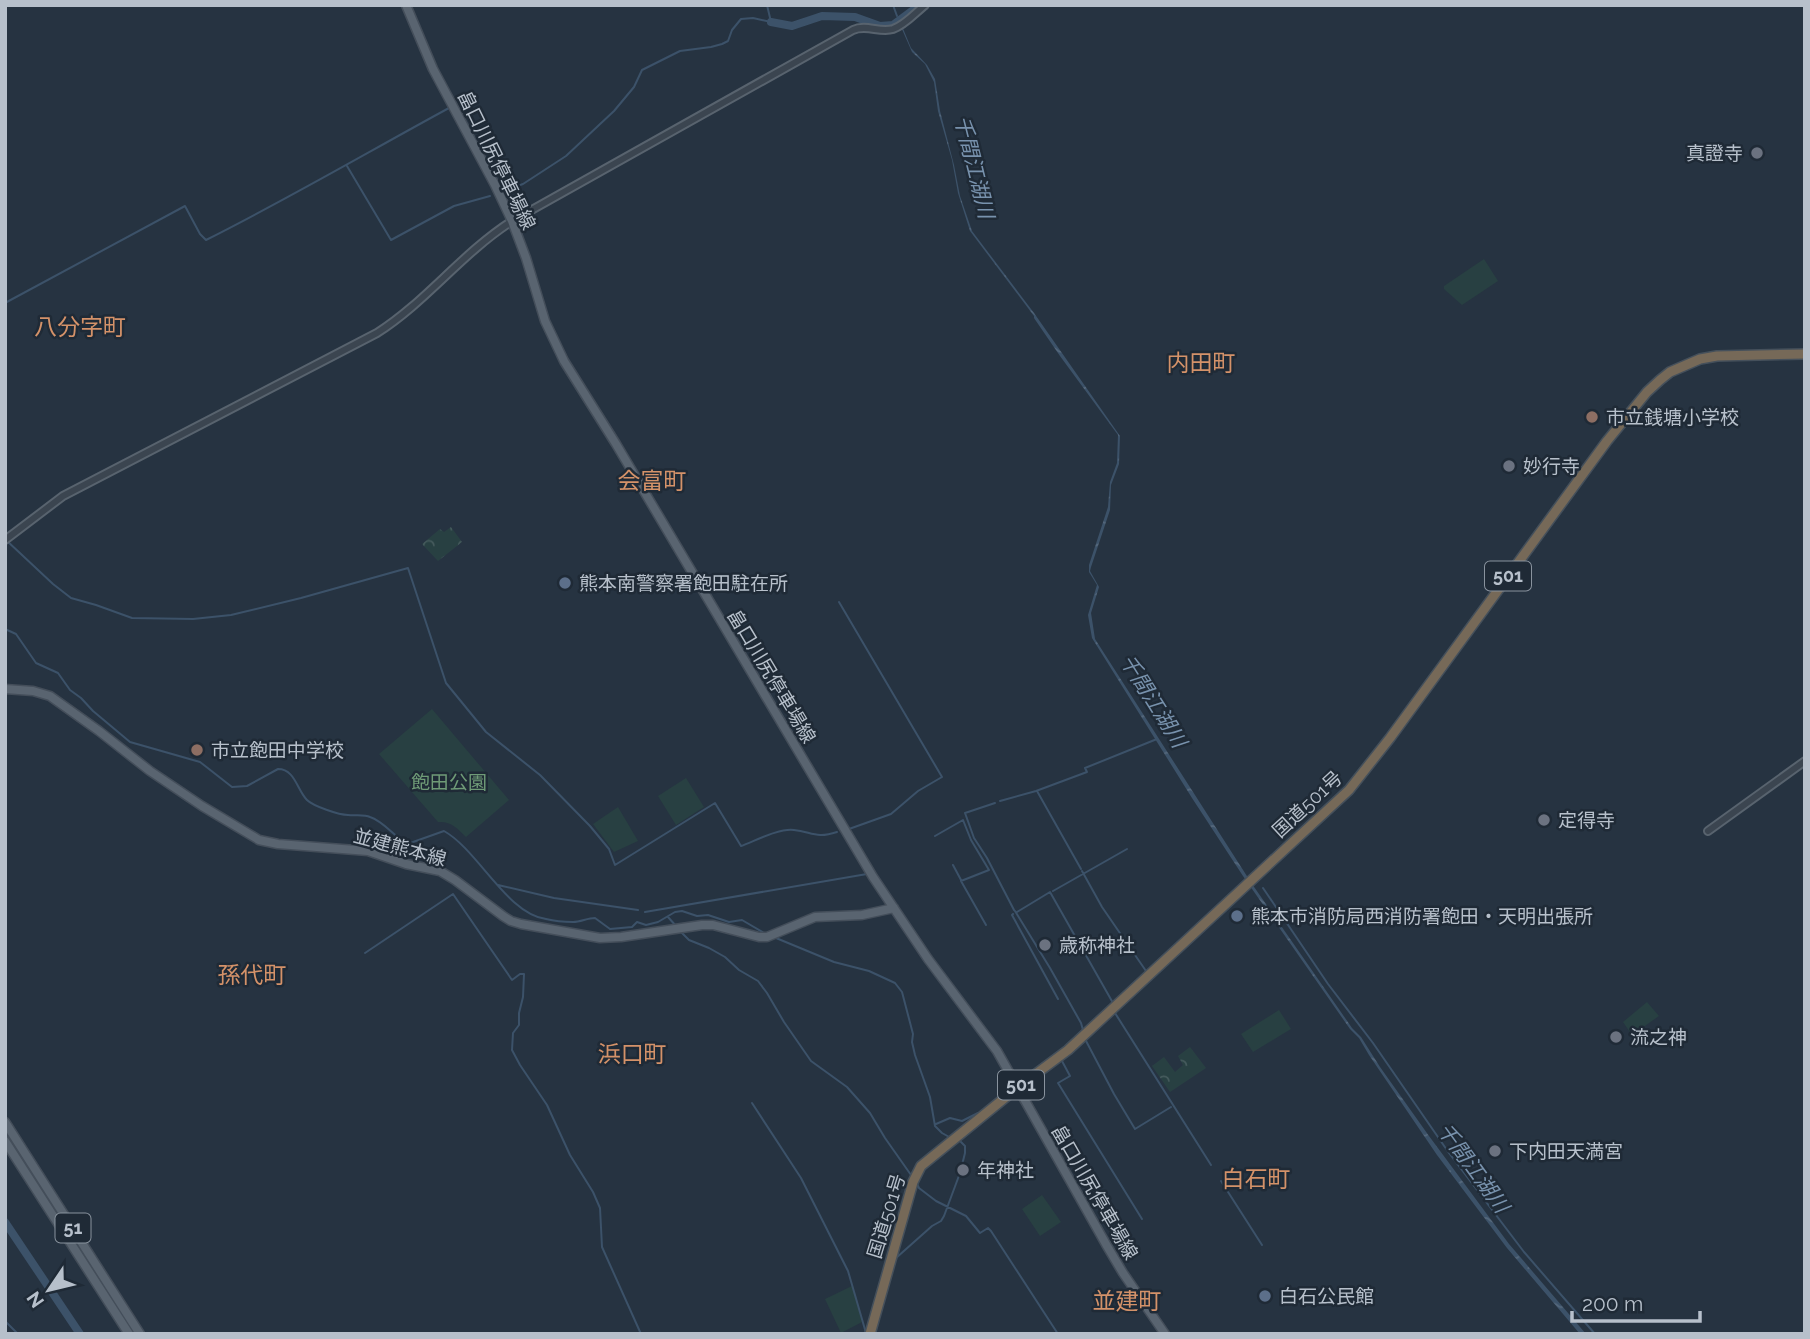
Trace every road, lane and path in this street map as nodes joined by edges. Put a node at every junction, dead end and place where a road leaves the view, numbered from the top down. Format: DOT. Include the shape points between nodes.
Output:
graph roads {
  1 [pos="406,5"];
  2 [pos="925,5"];
  3 [pos="512,221"];
  4 [pos="1805,354"];
  5 [pos="5,540"];
  6 [pos="5,689"];
  7 [pos="1805,761"];
  8 [pos="1708,831"];
  9 [pos="894,908"];
  10 [pos="1017,1088"];
  11 [pos="5,1122"];
  12 [pos="5,1141"];
  13 [pos="36,1170"];
  14 [pos="27,1175"];
  15 [pos="93,1260"];
  16 [pos="85,1265"];
  17 [pos="129,1334"];
  18 [pos="140,1334"];
  19 [pos="870,1334"];
  20 [pos="1165,1334"];
  1 -- 3 [label="main road, 畠口川尻停車場線" via="433,69"];
  2 -- 3 [label="street" via="894,28 858,27"];
  3 -- 5 [label="street" via="383,329 64,496"];
  3 -- 9 [label="main road, 畠口川尻停車場線" via="547,328 564,361"];
  4 -- 10 [label="highway, 国道501号 / 501" via="1708,357 1682,366 1647,392 1349,790 1075,1044"];
  6 -- 9 [label="main road, 並建熊本線" via="50,696 150,772 259,840 368,851 440,871 511,922 600,938 705,925 767,937 815,918"];
  7 -- 8 [label="street"];
  9 -- 10 [label="main road, 畠口川尻停車場線" via="985,1033"];
  10 -- 19 [label="highway, 国道501号 / 501" via="918,1171"];
  10 -- 20 [label="main road, 畠口川尻停車場線" via="1123,1273"];
  11 -- 13 [label="main road, 51"];
  12 -- 14 [label="main road, 51"];
  13 -- 14 [label="main road"];
  13 -- 15 [label="main road, 51"];
  14 -- 16 [label="main road, 51"];
  15 -- 16 [label="main road"];
  15 -- 18 [label="main road, 51"];
  16 -- 17 [label="main road, 51"];
}
